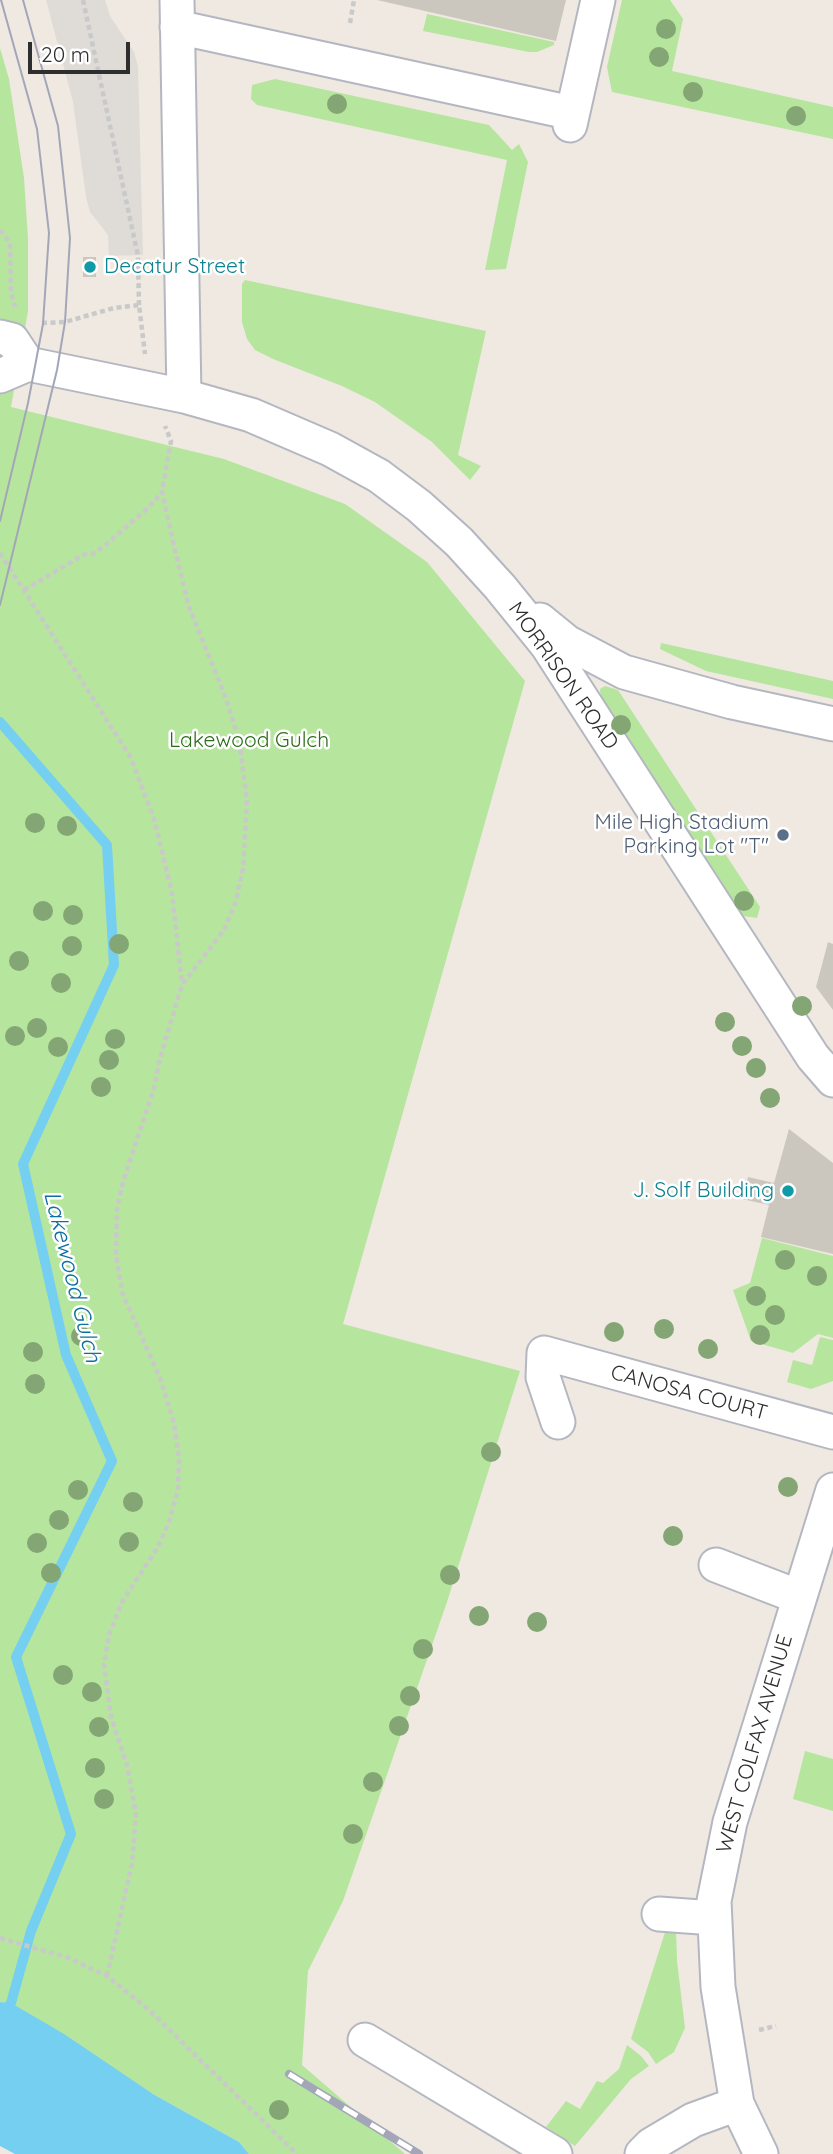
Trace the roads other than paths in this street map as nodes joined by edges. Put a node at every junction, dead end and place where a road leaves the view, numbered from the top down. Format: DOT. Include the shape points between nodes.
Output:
graph roads {
  1 [pos="598,0"];
  2 [pos="177,14"];
  3 [pos="9,325"];
  4 [pos="14,370"];
  5 [pos="184,396"];
  6 [pos="500,587"];
  7 [pos="833,724"];
  8 [pos="833,1080"];
  9 [pos="558,1422"];
  10 [pos="833,1432"];
  11 [pos="833,1490"];
  12 [pos="716,1565"];
  13 [pos="799,1597"];
  14 [pos="659,1914"];
  15 [pos="714,1918"];
  16 [pos="365,2040"];
  17 [pos="737,2104"];
  18 [pos="555,2154"];
  19 [pos="642,2154"];
  20 [pos="761,2154"];
  1 -- 2 [label="street" via="571,119"];
  2 -- 5 [label="street"];
  3 -- 4 [label="street"];
  4 -- 5 [label="street"];
  5 -- 6 [label="street, MORRISON ROAD" via="251,415 379,476 459,542"];
  6 -- 7 [label="street" via="566,642 624,672"];
  6 -- 8 [label="street, MORRISON ROAD" via="547,645 813,1057"];
  9 -- 10 [label="street, CANOSA COURT" via="544,1377 544,1353"];
  11 -- 13 [label="street, WEST COLFAX AVENUE"];
  12 -- 13 [label="street"];
  13 -- 15 [label="street, WEST COLFAX AVENUE" via="730,1822"];
  14 -- 15 [label="street"];
  15 -- 17 [label="street, WEST COLFAX AVENUE" via="718,1986"];
  16 -- 18 [label="street"];
  17 -- 19 [label="street" via="693,2120"];
  17 -- 20 [label="street, WEST COLFAX AVENUE"];
}
